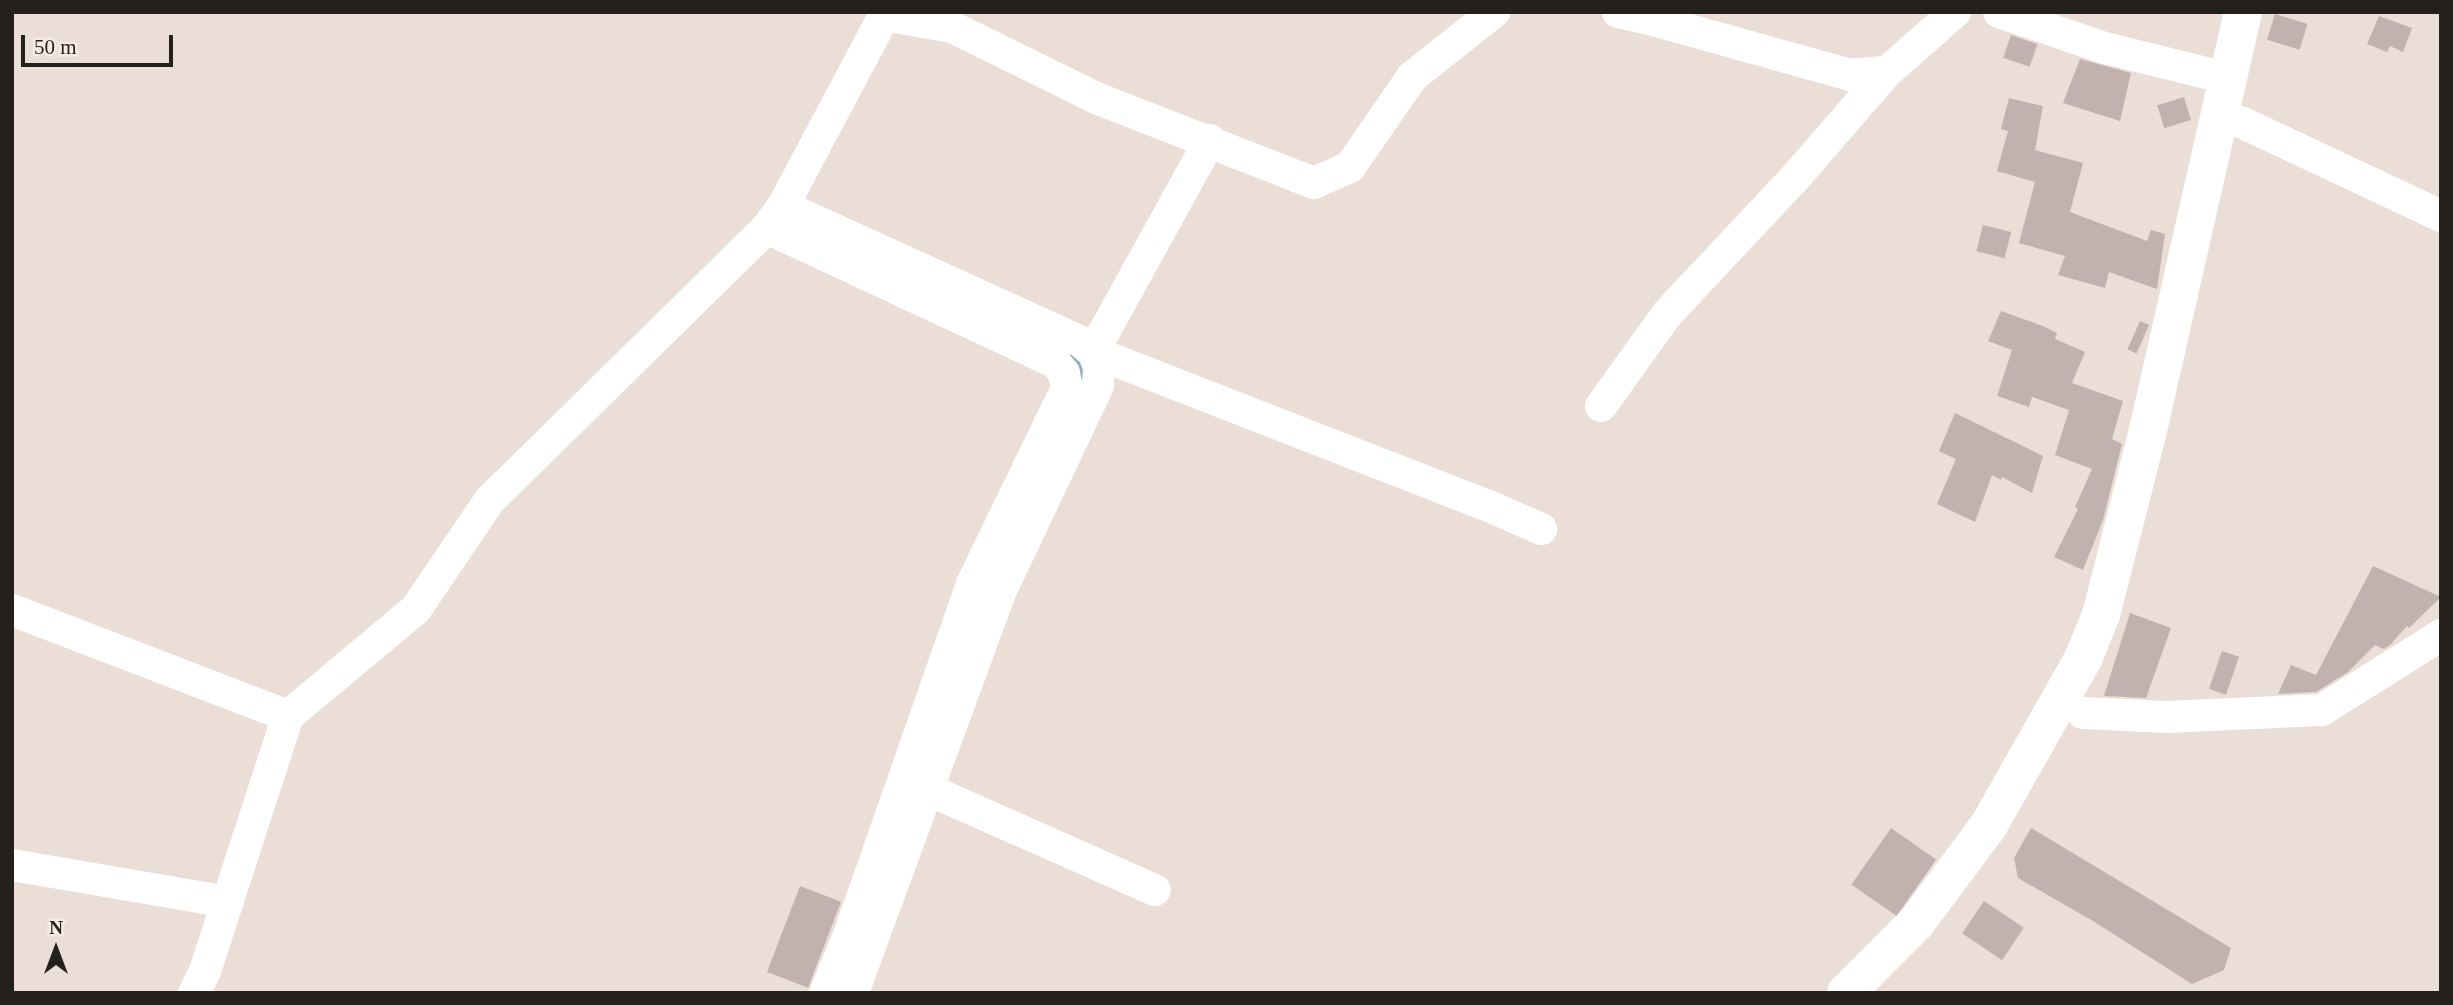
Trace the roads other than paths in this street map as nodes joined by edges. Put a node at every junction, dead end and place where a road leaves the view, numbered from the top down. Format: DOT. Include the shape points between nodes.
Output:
graph roads {
  1 [pos="1494,12"];
  2 [pos="1618,12"];
  3 [pos="1955,12"];
  4 [pos="1999,12"];
  5 [pos="2243,12"];
  6 [pos="2268,12"];
  7 [pos="885,14"];
  8 [pos="1654,17"];
  9 [pos="1887,72"];
  10 [pos="2225,78"];
  11 [pos="2241,122"];
  12 [pos="1210,140"];
  13 [pos="2441,216"];
  14 [pos="775,217"];
  15 [pos="1096,359"];
  16 [pos="1601,405"];
  17 [pos="1541,529"];
  18 [pos="12,610"];
  19 [pos="2441,635"];
  20 [pos="2084,713"];
  21 [pos="288,716"];
  22 [pos="929,790"];
  23 [pos="12,865"];
  24 [pos="1155,890"];
  25 [pos="228,902"];
  26 [pos="861,937"];
  27 [pos="194,993"];
  28 [pos="825,993"];
  29 [pos="853,993"];
  30 [pos="1846,993"];
  31 [pos="1880,993"];
  1 -- 12 [label="street" via="1412,77 1350,167 1314,183"];
  2 -- 8 [label="street"];
  3 -- 9 [label="street"];
  4 -- 10 [label="street" via="2105,48"];
  5 -- 10 [label="main road"];
  6 -- 11 [label="main road"];
  7 -- 12 [label="street" via="951,27 1096,98"];
  7 -- 14 [label="street"];
  8 -- 9 [label="street" via="1850,75"];
  9 -- 16 [label="street" via="1667,314"];
  10 -- 30 [label="main road" via="2146,439 2101,615 2083,659 1989,825 1916,923"];
  11 -- 13 [label="street"];
  11 -- 20 [label="main road" via="2116,640"];
  12 -- 15 [label="street"];
  14 -- 15 [label="street" via="1081,342"];
  14 -- 21 [label="street" via="489,501 416,609"];
  14 -- 26 [label="street" via="1055,362 1064,373 1067,388 972,584"];
  15 -- 17 [label="street" via="1114,360"];
  15 -- 22 [label="street" via="1098,386 1001,590"];
  18 -- 21 [label="street"];
  19 -- 20 [label="street" via="2322,710 2166,717"];
  20 -- 31 [label="main road" via="2003,844"];
  21 -- 25 [label="street"];
  22 -- 24 [label="street"];
  22 -- 26 [label="street"];
  23 -- 25 [label="street"];
  25 -- 27 [label="street"];
  26 -- 28 [label="street"];
  26 -- 29 [label="street"];
}
